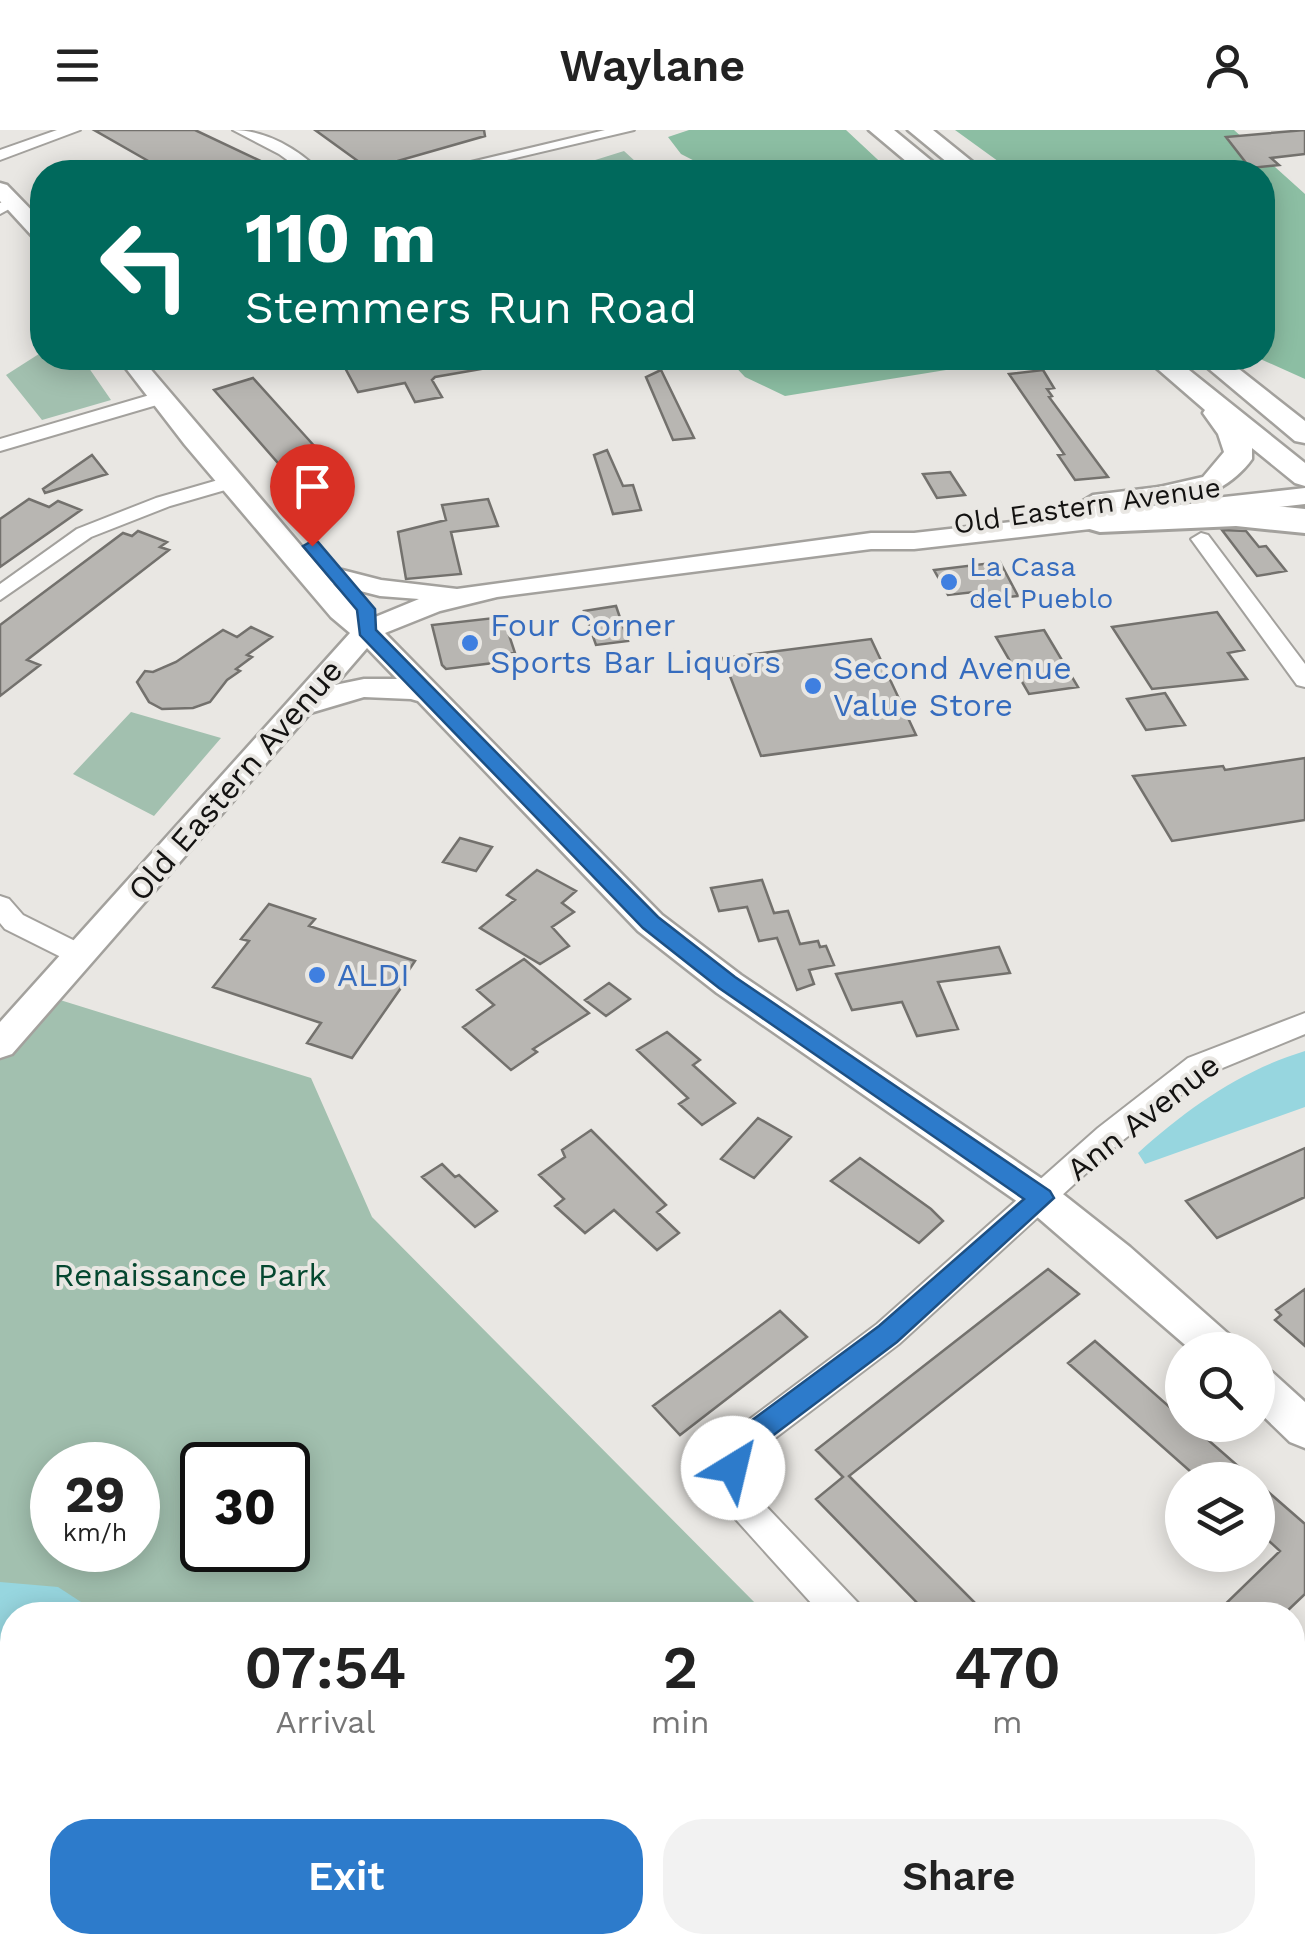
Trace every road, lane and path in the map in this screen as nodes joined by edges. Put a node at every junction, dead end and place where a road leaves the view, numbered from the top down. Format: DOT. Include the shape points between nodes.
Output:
graph roads {
  1 [pos="72,130"];
  2 [pos="242,130"];
  3 [pos="626,130"];
  4 [pos="880,130"];
  5 [pos="919,130"];
  6 [pos="567,135"];
  7 [pos="0,154"];
  8 [pos="297,160"];
  9 [pos="480,160"];
  10 [pos="918,160"];
  11 [pos="957,160"];
  12 [pos="5,200"];
  13 [pos="30,222"];
  14 [pos="138,370"];
  15 [pos="1173,370"];
  16 [pos="1199,370"];
  17 [pos="1225,370"];
  18 [pos="1248,388"];
  19 [pos="1203,394"];
  20 [pos="160,398"];
  21 [pos="1305,425"];
  22 [pos="1305,435"];
  23 [pos="0,445"];
  24 [pos="1305,456"];
  25 [pos="1305,477"];
  26 [pos="232,482"];
  27 [pos="1165,494"];
  28 [pos="1305,496"];
  29 [pos="1100,520"];
  30 [pos="1305,521"];
  31 [pos="1201,539"];
  32 [pos="871,541"];
  33 [pos="310,573"];
  34 [pos="342,578"];
  35 [pos="0,594"];
  36 [pos="462,594"];
  37 [pos="424,605"];
  38 [pos="366,631"];
  39 [pos="393,658"];
  40 [pos="1303,673"];
  41 [pos="328,674"];
  42 [pos="428,694"];
  43 [pos="298,709"];
  44 [pos="0,905"];
  45 [pos="80,955"];
  46 [pos="1305,1023"];
  47 [pos="0,1045"];
  48 [pos="1042,1198"];
  49 [pos="1199,1332"];
  50 [pos="1275,1402"];
  51 [pos="1305,1430"];
  52 [pos="834,1602"];
  1 -- 7 [label="street"];
  2 -- 8 [label="street"];
  3 -- 6 [label="street"];
  4 -- 10 [label="main road"];
  5 -- 11 [label="main road"];
  6 -- 9 [label="street"];
  12 -- 13 [label="street"];
  14 -- 20 [label="street"];
  15 -- 19 [label="main road"];
  16 -- 24 [label="main road"];
  17 -- 18 [label="main road"];
  18 -- 21 [label="main road"];
  18 -- 22 [label="main road"];
  19 -- 25 [label="main road"];
  19 -- 27 [label="main road" via="1232,433 1238,459 1212,483"];
  20 -- 23 [label="street"];
  20 -- 26 [label="street"];
  25 -- 27 [label="street, Old Eastern Avenue"];
  26 -- 33 [label="street"];
  26 -- 34 [label="street" via="262,490"];
  26 -- 35 [label="street" via="84,533"];
  27 -- 32 [label="street, Old Eastern Avenue" via="904,530"];
  28 -- 29 [label="street, Old Eastern Avenue"];
  29 -- 30 [label="highway" via="1250,514"];
  29 -- 32 [label="street, Old Eastern Avenue"];
  31 -- 40 [label="street"];
  32 -- 36 [label="street, Old Eastern Avenue"];
  33 -- 38 [label="street" via="343,618"];
  33 -- 41 [label="street"];
  34 -- 36 [label="street"];
  34 -- 38 [label="street" via="366,609"];
  36 -- 37 [label="street, Old Eastern Avenue"];
  37 -- 38 [label="street, Old Eastern Avenue"];
  37 -- 39 [label="street" via="397,628"];
  38 -- 39 [label="street"];
  38 -- 41 [label="street, Old Eastern Avenue"];
  39 -- 42 [label="street"];
  41 -- 43 [label="street, Old Eastern Avenue"];
  42 -- 43 [label="street" via="362,686"];
  42 -- 48 [label="street" via="686,953"];
  43 -- 45 [label="street, Old Eastern Avenue"];
  44 -- 45 [label="street" via="14,922"];
  45 -- 47 [label="street, Old Eastern Avenue"];
  46 -- 48 [label="street, Ann Avenue" via="1198,1066"];
  48 -- 49 [label="street"];
  48 -- 52 [label="street, Ann Avenue" via="888,1334 746,1441 738,1455 734,1481 749,1512"];
  50 -- 51 [label="street"];
}
